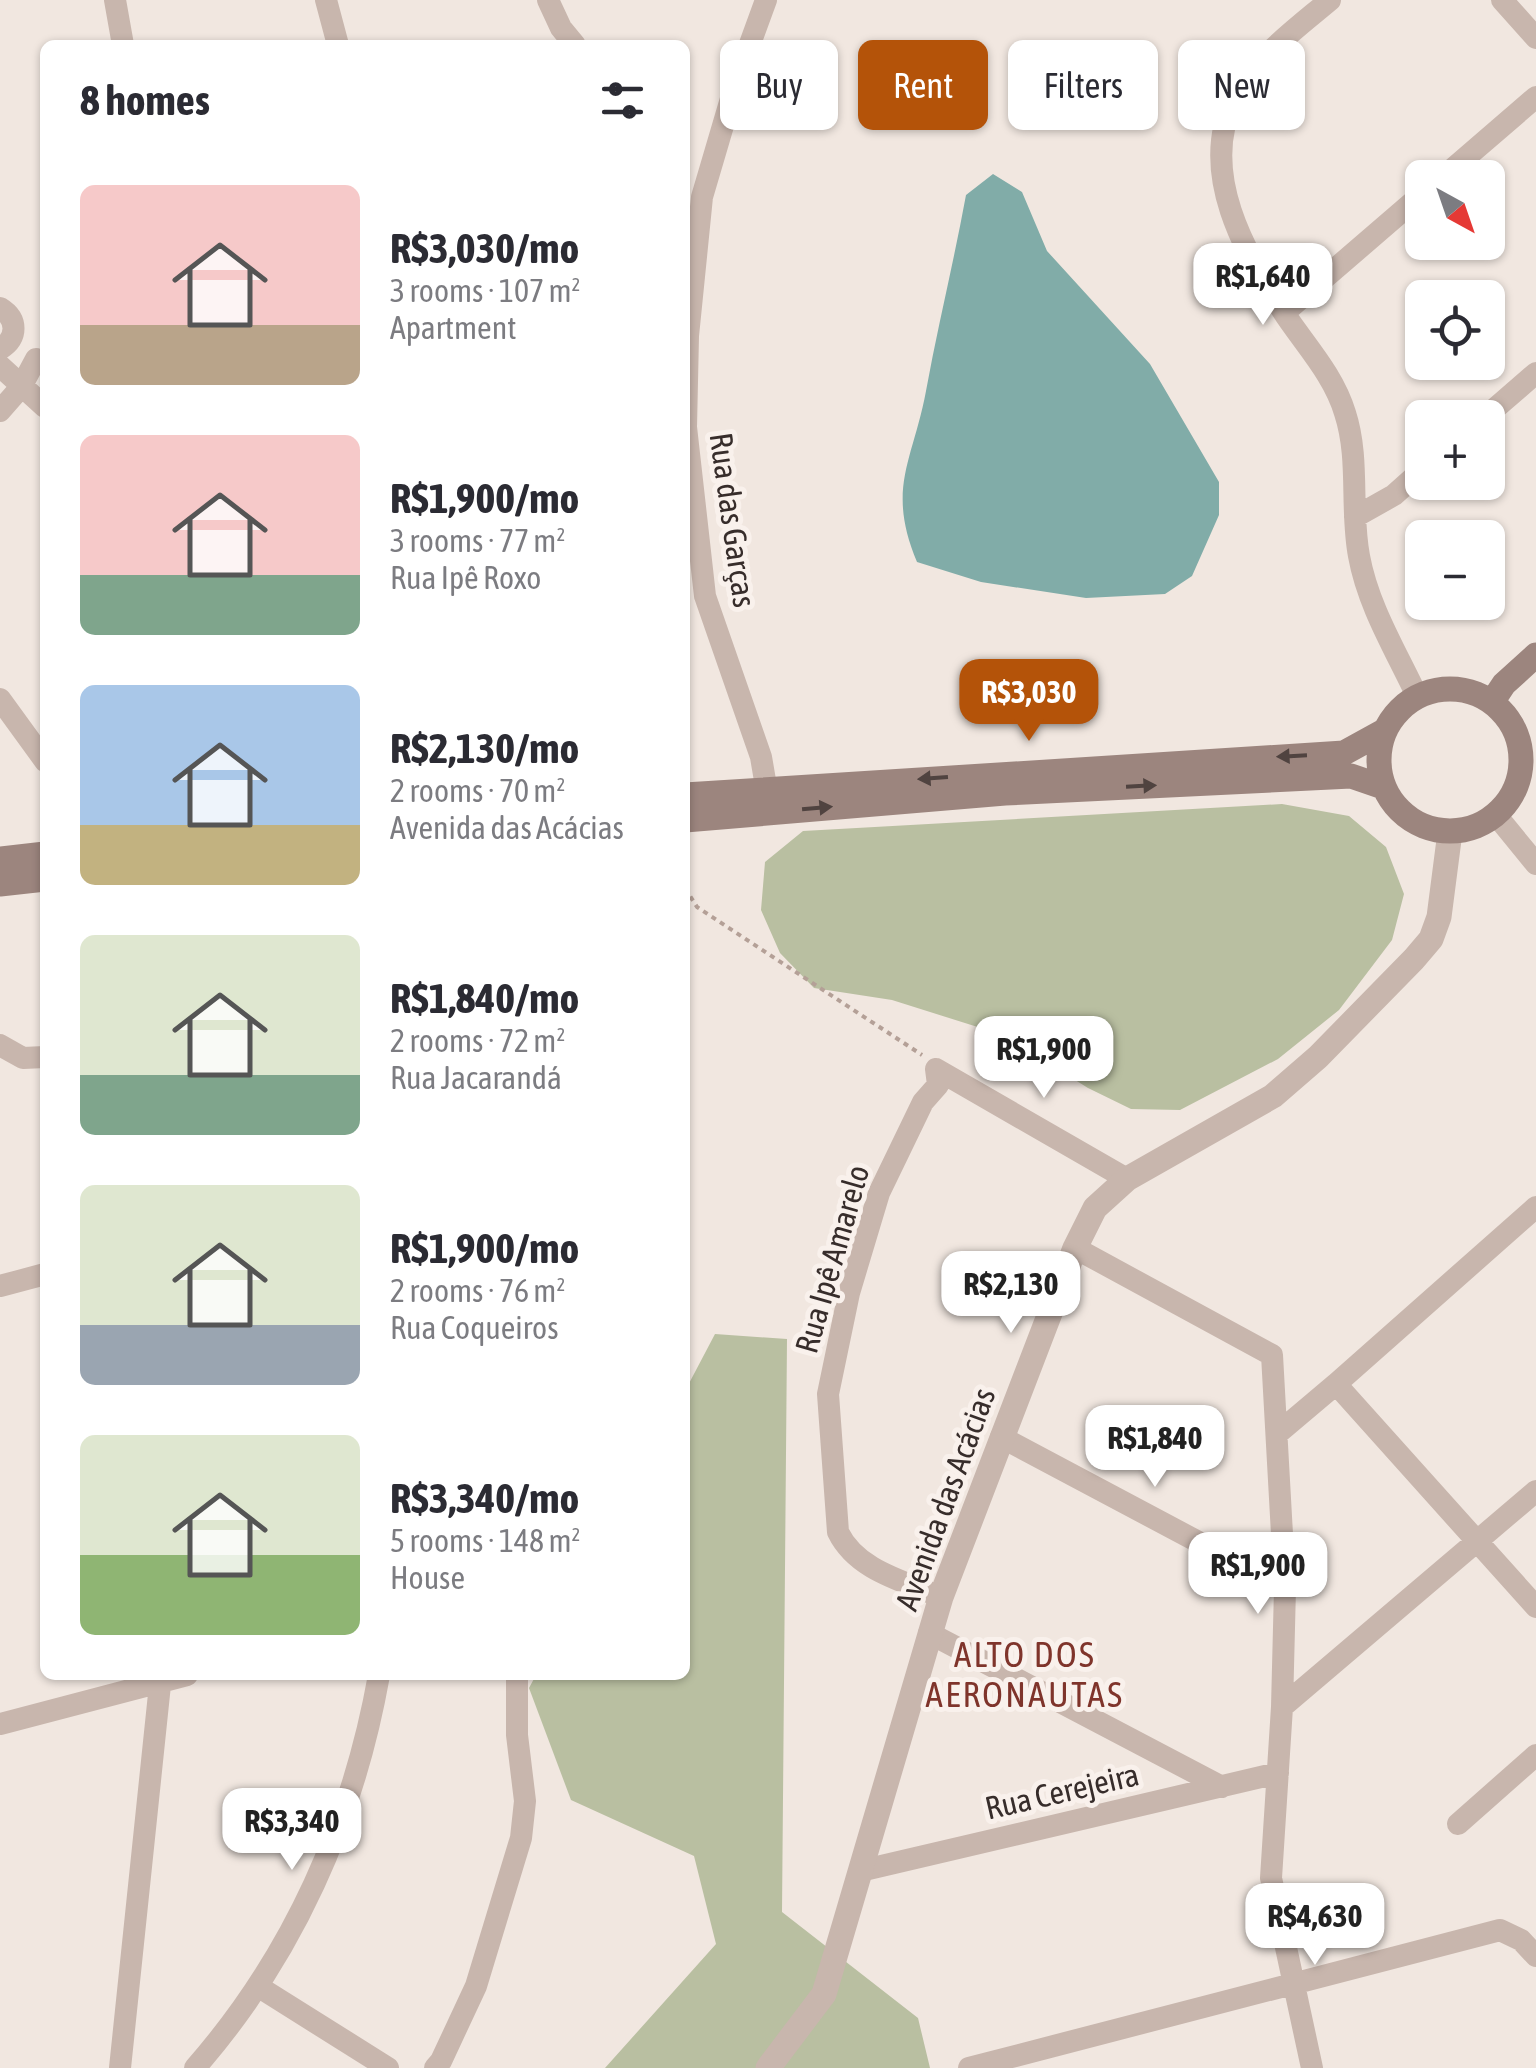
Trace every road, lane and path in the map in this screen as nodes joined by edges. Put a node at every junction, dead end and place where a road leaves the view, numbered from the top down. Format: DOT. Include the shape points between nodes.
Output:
graph roads {
  1 [pos="114,0"];
  2 [pos="326,0"];
  3 [pos="548,0"];
  4 [pos="766,0"];
  5 [pos="1330,0"];
  6 [pos="1502,0"];
  7 [pos="1536,38"];
  8 [pos="122,40"];
  9 [pos="337,40"];
  10 [pos="571,40"];
  11 [pos="1536,96"];
  12 [pos="1463,160"];
  13 [pos="690,183"];
  14 [pos="702,197"];
  15 [pos="1405,209"];
  16 [pos="0,308"];
  17 [pos="1284,313"];
  18 [pos="690,316"];
  19 [pos="14,328"];
  20 [pos="0,349"];
  21 [pos="40,365"];
  22 [pos="0,366"];
  23 [pos="1536,373"];
  24 [pos="22,387"];
  25 [pos="1505,400"];
  26 [pos="40,403"];
  27 [pos="0,412"];
  28 [pos="690,469"];
  29 [pos="1405,485"];
  30 [pos="1355,516"];
  31 [pos="690,570"];
  32 [pos="705,596"];
  33 [pos="1536,655"];
  34 [pos="1417,696"];
  35 [pos="0,699"];
  36 [pos="1492,702"];
  37 [pos="1384,731"];
  38 [pos="40,754"];
  39 [pos="1528,773"];
  40 [pos="1383,787"];
  41 [pos="690,794"];
  42 [pos="769,801"];
  43 [pos="1496,816"];
  44 [pos="690,819"];
  45 [pos="1450,832"];
  46 [pos="40,855"];
  47 [pos="0,859"];
  48 [pos="1536,864"];
  49 [pos="40,880"];
  50 [pos="0,884"];
  51 [pos="690,896"];
  52 [pos="0,1045"];
  53 [pos="40,1058"];
  54 [pos="936,1070"];
  55 [pos="1127,1179"];
  56 [pos="1536,1207"];
  57 [pos="1075,1248"];
  58 [pos="40,1275"];
  59 [pos="0,1286"];
  60 [pos="1336,1384"];
  61 [pos="1278,1434"];
  62 [pos="1001,1437"];
  63 [pos="1536,1492"];
  64 [pos="1480,1542"];
  65 [pos="1285,1588"];
  66 [pos="941,1597"];
  67 [pos="1536,1607"];
  68 [pos="930,1633"];
  69 [pos="156,1680"];
  70 [pos="160,1680"];
  71 [pos="378,1680"];
  72 [pos="516,1680"];
  73 [pos="1282,1707"];
  74 [pos="0,1724"];
  75 [pos="1536,1755"];
  76 [pos="1278,1773"];
  77 [pos="1222,1786"];
  78 [pos="1458,1824"];
  79 [pos="860,1871"];
  80 [pos="1536,1956"];
  81 [pos="1292,1985"];
  82 [pos="259,1988"];
  83 [pos="1056,2057"];
  84 [pos="120,2068"];
  85 [pos="196,2068"];
  86 [pos="388,2068"];
  87 [pos="435,2068"];
  88 [pos="768,2068"];
  89 [pos="969,2068"];
  90 [pos="1312,2068"];
  1 -- 8 [label="street"];
  2 -- 9 [label="street"];
  3 -- 10 [label="street"];
  4 -- 14 [label="street, Rua das Garças"];
  5 -- 17 [label="street" via="1235,96 1222,138 1222,182 1235,226"];
  6 -- 7 [label="street"];
  11 -- 12 [label="street"];
  13 -- 14 [label="street"];
  14 -- 18 [label="street, Rua das Garças"];
  15 -- 17 [label="street"];
  16 -- 19 [label="street"];
  17 -- 30 [label="street" via="1346,414"];
  19 -- 20 [label="street"];
  19 -- 21 [label="street"];
  21 -- 24 [label="street"];
  22 -- 24 [label="street"];
  23 -- 25 [label="street"];
  24 -- 26 [label="street"];
  24 -- 27 [label="street"];
  28 -- 32 [label="street, Rua das Garças"];
  29 -- 30 [label="street"];
  30 -- 34 [label="street" via="1371,600"];
  31 -- 32 [label="street"];
  32 -- 42 [label="street, Rua das Garças" via="762,757"];
  33 -- 36 [label="main road"];
  34 -- 36 [label="main road" via="1455,688"];
  34 -- 37 [label="main road"];
  35 -- 38 [label="street"];
  36 -- 39 [label="main road" via="1517,733"];
  37 -- 40 [label="main road" via="1378,768"];
  37 -- 42 [label="main road, one-way" via="1344,753"];
  39 -- 43 [label="main road"];
  42 -- 40 [label="main road, one-way" via="1351,776"];
  40 -- 45 [label="main road" via="1410,820"];
  41 -- 42 [label="main road"];
  42 -- 44 [label="main road"];
  43 -- 45 [label="main road"];
  43 -- 48 [label="street"];
  45 -- 55 [label="street, Avenida das Acácias" via="1439,917 1414,959 1273,1096"];
  46 -- 47 [label="main road"];
  49 -- 50 [label="main road"];
  51 -- 54 [label="path" via="697,907 916,1050"];
  52 -- 53 [label="street" via="23,1058"];
  54 -- 55 [label="street"];
  54 -- 66 [label="street, Rua Ipê Amarelo" via="938,1085 923,1102 879,1193 848,1293 828,1394 838,1532 846,1550"];
  55 -- 57 [label="street, Avenida das Acácias" via="1095,1208"];
  56 -- 60 [label="street"];
  57 -- 61 [label="street" via="1272,1355"];
  57 -- 62 [label="street, Avenida das Acácias"];
  58 -- 59 [label="street"];
  60 -- 61 [label="street"];
  60 -- 64 [label="street"];
  61 -- 65 [label="street"];
  62 -- 65 [label="street"];
  62 -- 66 [label="street, Avenida das Acácias"];
  63 -- 64 [label="street"];
  64 -- 67 [label="street"];
  64 -- 73 [label="street"];
  65 -- 73 [label="street"];
  66 -- 68 [label="street, Avenida das Acácias"];
  68 -- 77 [label="street"];
  68 -- 79 [label="street, Avenida das Acácias"];
  69 -- 74 [label="street"];
  70 -- 84 [label="street"];
  71 -- 82 [label="street" via="334,1841"];
  72 -- 87 [label="street" via="525,1801 521,1838 476,1986"];
  73 -- 76 [label="street"];
  75 -- 78 [label="street"];
  76 -- 77 [label="street, Rua Cerejeira"];
  76 -- 81 [label="street" via="1271,1878"];
  77 -- 79 [label="street, Rua Cerejeira"];
  79 -- 88 [label="street, Avenida das Acácias" via="824,1994"];
  80 -- 81 [label="street" via="1500,1930"];
  81 -- 83 [label="street"];
  81 -- 90 [label="street"];
  82 -- 85 [label="street"];
  82 -- 86 [label="street"];
  83 -- 89 [label="street"];
}
